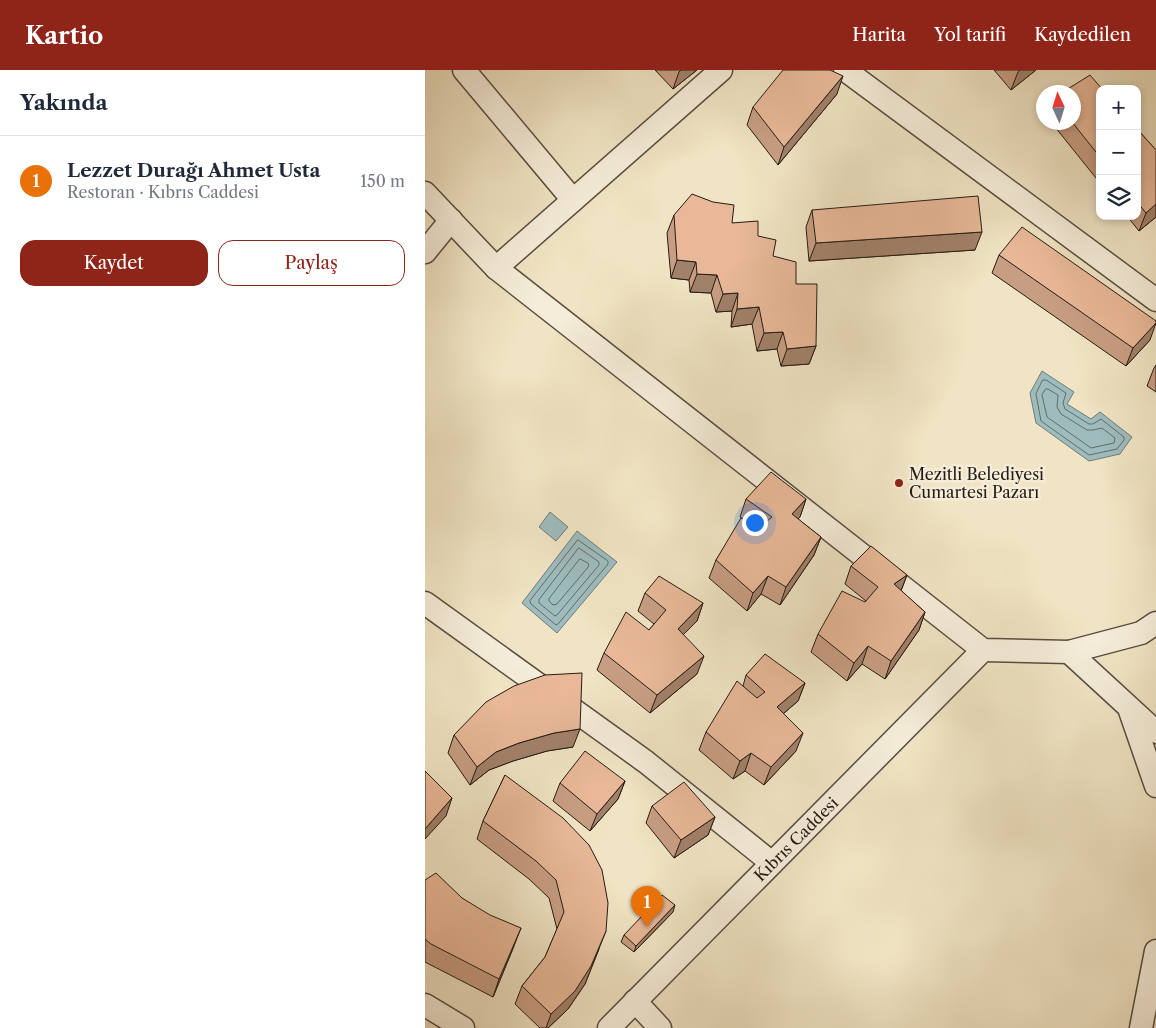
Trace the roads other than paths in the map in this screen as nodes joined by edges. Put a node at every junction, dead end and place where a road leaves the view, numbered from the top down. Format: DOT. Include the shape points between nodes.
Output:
graph roads {
  1 [pos="465,70"];
  2 [pos="721,70"];
  3 [pos="845,70"];
  4 [pos="425,193"];
  5 [pos="573,200"];
  6 [pos="451,220"];
  7 [pos="425,252"];
  8 [pos="496,268"];
  9 [pos="1156,300"];
  10 [pos="425,603"];
  11 [pos="1156,623"];
  12 [pos="983,650"];
  13 [pos="1069,652"];
  14 [pos="1129,707"];
  15 [pos="1156,732"];
  16 [pos="1156,786"];
  17 [pos="772,863"];
  18 [pos="1155,958"];
  19 [pos="635,1001"];
  20 [pos="425,1004"];
  21 [pos="463,1028"];
  22 [pos="609,1028"];
  23 [pos="660,1028"];
  24 [pos="1141,1028"];
  1 -- 5 [label="street"];
  2 -- 5 [label="street"];
  3 -- 9 [label="street"];
  4 -- 6 [label="street"];
  5 -- 8 [label="street"];
  6 -- 7 [label="street"];
  6 -- 8 [label="street"];
  8 -- 12 [label="street"];
  10 -- 17 [label="street" via="646,762"];
  11 -- 13 [label="street" via="1141,633"];
  12 -- 13 [label="street"];
  12 -- 17 [label="street, Kıbrıs Caddesi"];
  13 -- 14 [label="street"];
  14 -- 15 [label="street"];
  14 -- 16 [label="street"];
  17 -- 19 [label="street, Kıbrıs Caddesi"];
  18 -- 24 [label="street"];
  19 -- 22 [label="street, Kıbrıs Caddesi"];
  19 -- 23 [label="street"];
  20 -- 21 [label="street"];
}
